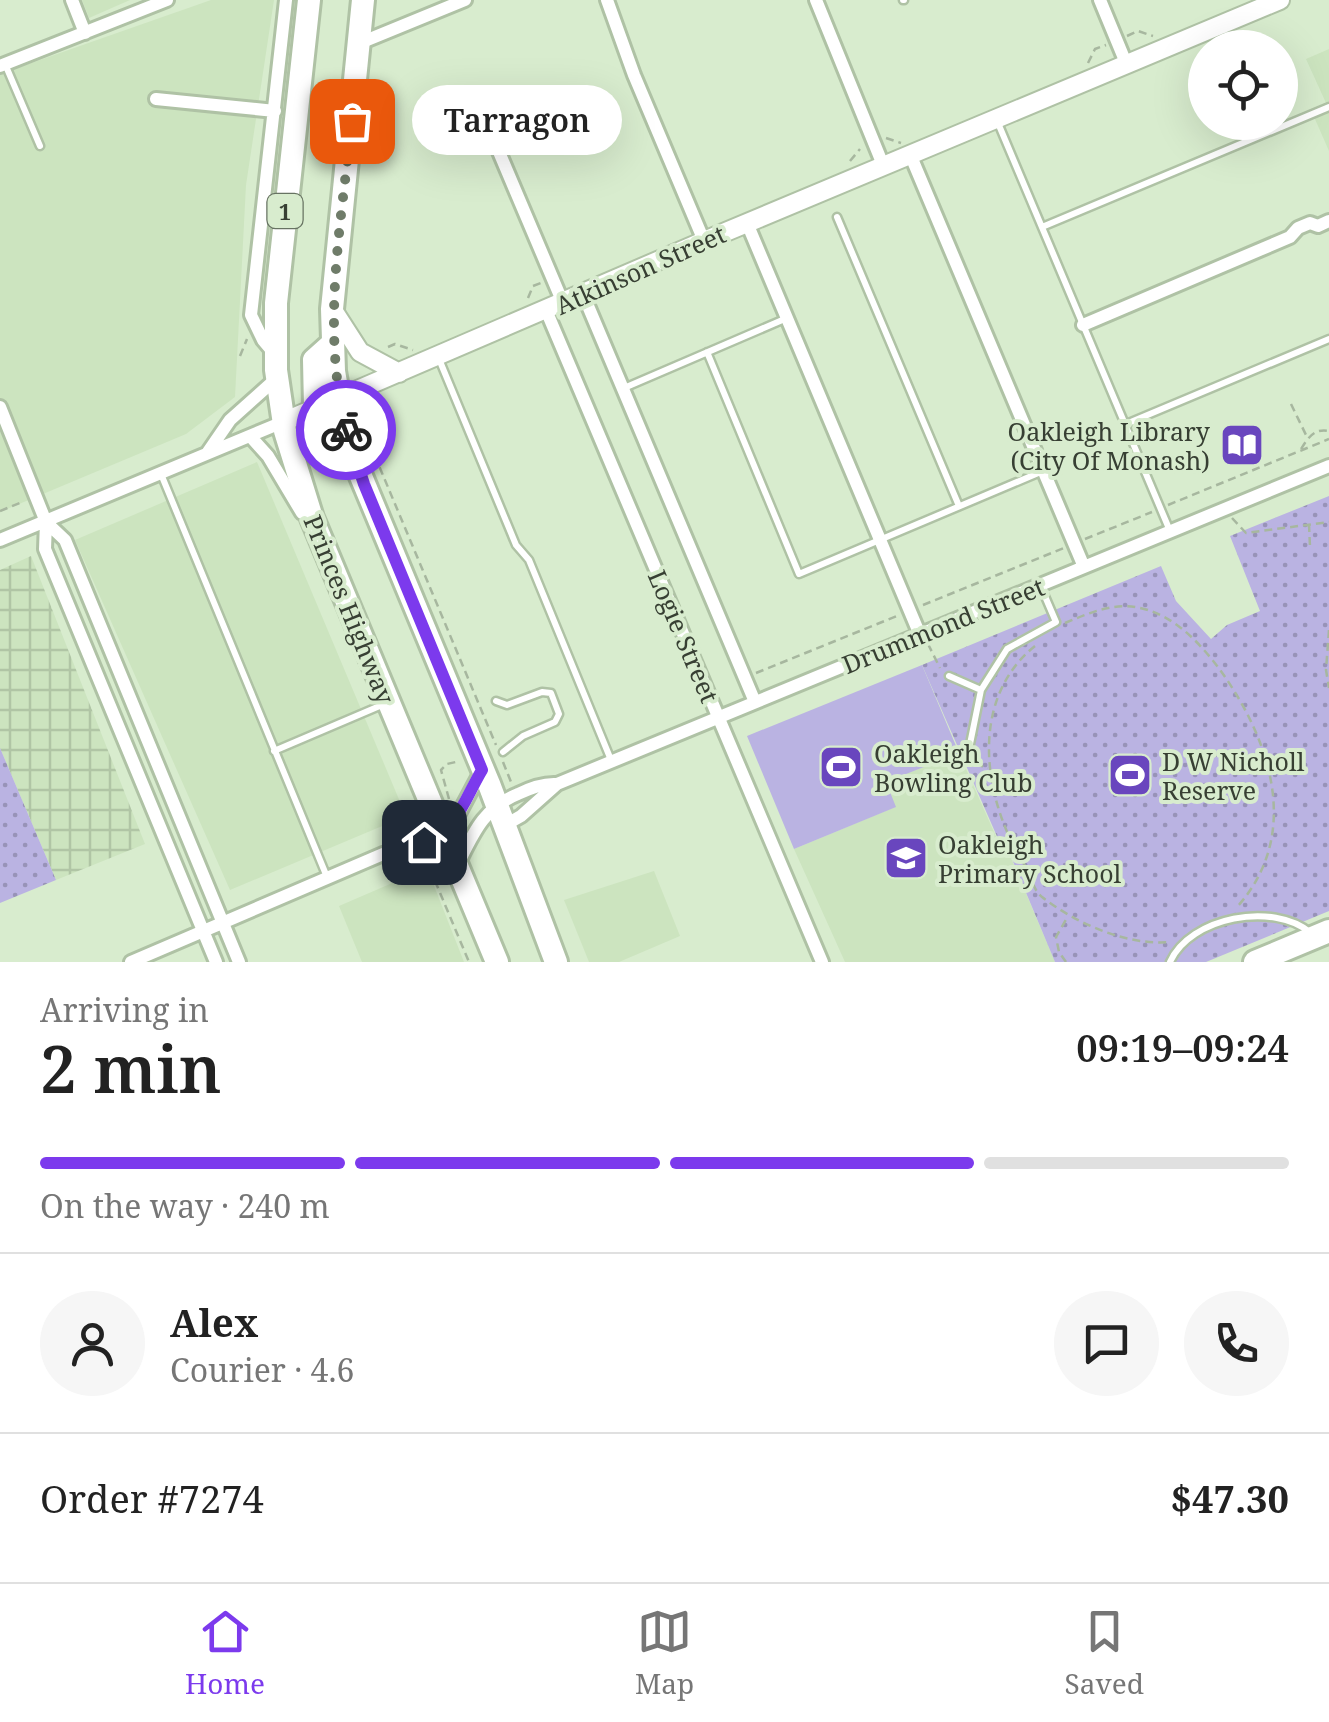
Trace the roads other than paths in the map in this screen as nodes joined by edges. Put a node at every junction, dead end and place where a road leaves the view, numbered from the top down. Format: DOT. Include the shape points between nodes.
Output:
graph roads {
  1 [pos="72,0"];
  2 [pos="167,0"];
  3 [pos="286,0"];
  4 [pos="310,0"];
  5 [pos="364,0"];
  6 [pos="466,0"];
  7 [pos="608,0"];
  8 [pos="816,0"];
  9 [pos="1100,0"];
  10 [pos="1280,0"];
  11 [pos="85,33"];
  12 [pos="360,43"];
  13 [pos="1126,63"];
  14 [pos="2,65"];
  15 [pos="156,98"];
  16 [pos="1329,108"];
  17 [pos="275,111"];
  18 [pos="996,118"];
  19 [pos="482,120"];
  20 [pos="40,146"];
  21 [pos="910,154"];
  22 [pos="883,165"];
  23 [pos="837,217"];
  24 [pos="1329,221"];
  25 [pos="746,222"];
  26 [pos="1042,227"];
  27 [pos="704,241"];
  28 [pos="583,294"];
  29 [pos="555,307"];
  30 [pos="332,310"];
  31 [pos="788,318"];
  32 [pos="1083,325"];
  33 [pos="1329,339"];
  34 [pos="332,343"];
  35 [pos="707,352"];
  36 [pos="438,356"];
  37 [pos="276,367"];
  38 [pos="400,373"];
  39 [pos="622,388"];
  40 [pos="338,397"];
  41 [pos="0,406"];
  42 [pos="315,408"];
  43 [pos="283,422"];
  44 [pos="1126,424"];
  45 [pos="250,436"];
  46 [pos="206,454"];
  47 [pos="1329,466"];
  48 [pos="1044,470"];
  49 [pos="160,473"];
  50 [pos="959,506"];
  51 [pos="46,522"];
  52 [pos="1170,532"];
  53 [pos="879,539"];
  54 [pos="0,540"];
  55 [pos="324,549"];
  56 [pos="1084,567"];
  57 [pos="1040,586"];
  58 [pos="922,634"];
  59 [pos="110,647"];
  60 [pos="88,656"];
  61 [pos="949,676"];
  62 [pos="981,690"];
  63 [pos="496,700"];
  64 [pos="388,702"];
  65 [pos="755,702"];
  66 [pos="719,717"];
  67 [pos="970,744"];
  68 [pos="274,751"];
  69 [pos="504,752"];
  70 [pos="612,761"];
  71 [pos="482,770"];
  72 [pos="166,782"];
  73 [pos="556,784"];
  74 [pos="144,791"];
  75 [pos="506,808"];
  76 [pos="439,825"];
  77 [pos="383,854"];
  78 [pos="456,868"];
  79 [pos="327,878"];
  80 [pos="223,921"];
  81 [pos="203,931"];
  82 [pos="1322,934"];
  83 [pos="131,962"];
  84 [pos="216,962"];
  85 [pos="240,962"];
  86 [pos="497,962"];
  87 [pos="556,962"];
  88 [pos="822,962"];
  89 [pos="1170,962"];
  90 [pos="1256,962"];
  1 -- 11 [label="street"];
  2 -- 11 [label="street"];
  3 -- 17 [label="street"];
  4 -- 37 [label="highway, Princes Highway / 1" via="278,277"];
  5 -- 12 [label="highway"];
  6 -- 12 [label="street"];
  7 -- 27 [label="street"];
  8 -- 22 [label="street"];
  9 -- 13 [label="street"];
  10 -- 13 [label="street, Atkinson Street"];
  11 -- 14 [label="street"];
  12 -- 30 [label="highway"];
  13 -- 18 [label="street, Atkinson Street"];
  14 -- 20 [label="lane"];
  15 -- 17 [label="street"];
  16 -- 26 [label="lane"];
  17 -- 37 [label="street" via="251,315"];
  18 -- 21 [label="street, Atkinson Street"];
  18 -- 26 [label="lane"];
  19 -- 29 [label="street, Logie Street"];
  21 -- 22 [label="street, Atkinson Street"];
  21 -- 48 [label="street"];
  22 -- 25 [label="street, Atkinson Street"];
  23 -- 50 [label="lane"];
  24 -- 32 [label="street" via="1304,226"];
  25 -- 27 [label="street, Atkinson Street"];
  25 -- 31 [label="street"];
  26 -- 32 [label="lane"];
  27 -- 28 [label="street, Atkinson Street"];
  28 -- 29 [label="street, Atkinson Street"];
  28 -- 39 [label="street, Logie Street"];
  29 -- 36 [label="street, Atkinson Street"];
  29 -- 66 [label="street, Logie Street"];
  30 -- 34 [label="highway"];
  30 -- 38 [label="street" via="360,352"];
  31 -- 35 [label="lane"];
  31 -- 53 [label="street"];
  32 -- 44 [label="lane"];
  33 -- 44 [label="lane"];
  34 -- 40 [label="highway"];
  34 -- 42 [label="highway" via="314,360"];
  35 -- 39 [label="lane"];
  35 -- 53 [label="lane" via="799,574"];
  36 -- 38 [label="street, Atkinson Street"];
  36 -- 70 [label="lane"];
  37 -- 43 [label="highway, Princes Highway / 1"];
  37 -- 46 [label="street"];
  38 -- 40 [label="street, Atkinson Street"];
  39 -- 65 [label="street, Logie Street"];
  40 -- 42 [label="street, Atkinson Street"];
  40 -- 71 [label="highway" via="358,469"];
  41 -- 51 [label="street"];
  42 -- 43 [label="street, Atkinson Street"];
  43 -- 45 [label="street, Atkinson Street"];
  43 -- 55 [label="highway, Princes Highway / 1"];
  44 -- 52 [label="lane"];
  45 -- 46 [label="street, Atkinson Street"];
  45 -- 55 [label="street"];
  46 -- 49 [label="street, Atkinson Street"];
  47 -- 52 [label="street, Drummond Street"];
  48 -- 50 [label="lane"];
  48 -- 56 [label="street"];
  49 -- 51 [label="street, Atkinson Street"];
  49 -- 68 [label="lane"];
  50 -- 53 [label="lane"];
  51 -- 54 [label="street, Atkinson Street"];
  51 -- 59 [label="street" via="65,540"];
  51 -- 60 [label="street" via="45,550"];
  52 -- 56 [label="street, Drummond Street"];
  53 -- 58 [label="street"];
  55 -- 64 [label="highway, Princes Highway / 1"];
  56 -- 57 [label="street, Drummond Street"];
  57 -- 58 [label="street, Drummond Street"];
  57 -- 62 [label="lane" via="1056,622 1007,649"];
  58 -- 65 [label="street, Drummond Street"];
  59 -- 60 [label="street"];
  59 -- 72 [label="street"];
  60 -- 74 [label="street"];
  61 -- 62 [label="lane"];
  62 -- 67 [label="lane"];
  63 -- 69 [label="lane" via="507,705 551,693 560,714"];
  64 -- 68 [label="lane"];
  64 -- 76 [label="highway, Princes Highway / 1"];
  65 -- 66 [label="street, Drummond Street"];
  66 -- 70 [label="street, Drummond Street"];
  66 -- 88 [label="street, Logie Street"];
  68 -- 79 [label="lane"];
  70 -- 73 [label="street, Drummond Street"];
  71 -- 75 [label="highway"];
  71 -- 76 [label="street" via="460,813"];
  72 -- 74 [label="street"];
  72 -- 80 [label="street"];
  73 -- 75 [label="street, Drummond Street"];
  73 -- 75 [label="street, Drummond Street"];
  74 -- 81 [label="street"];
  75 -- 78 [label="street, Drummond Street" via="480,819"];
  75 -- 87 [label="highway"];
  76 -- 77 [label="street"];
  76 -- 77 [label="street" via="420,844"];
  76 -- 78 [label="highway, Princes Highway / 1"];
  77 -- 79 [label="street"];
  78 -- 86 [label="highway, Princes Highway / 1"];
  79 -- 80 [label="street"];
  80 -- 81 [label="street"];
  80 -- 85 [label="street"];
  81 -- 83 [label="street"];
  81 -- 84 [label="street"];
  82 -- 89 [label="lane" via="1280,916 1240,916 1182,944"];
  82 -- 90 [label="highway"];
}
